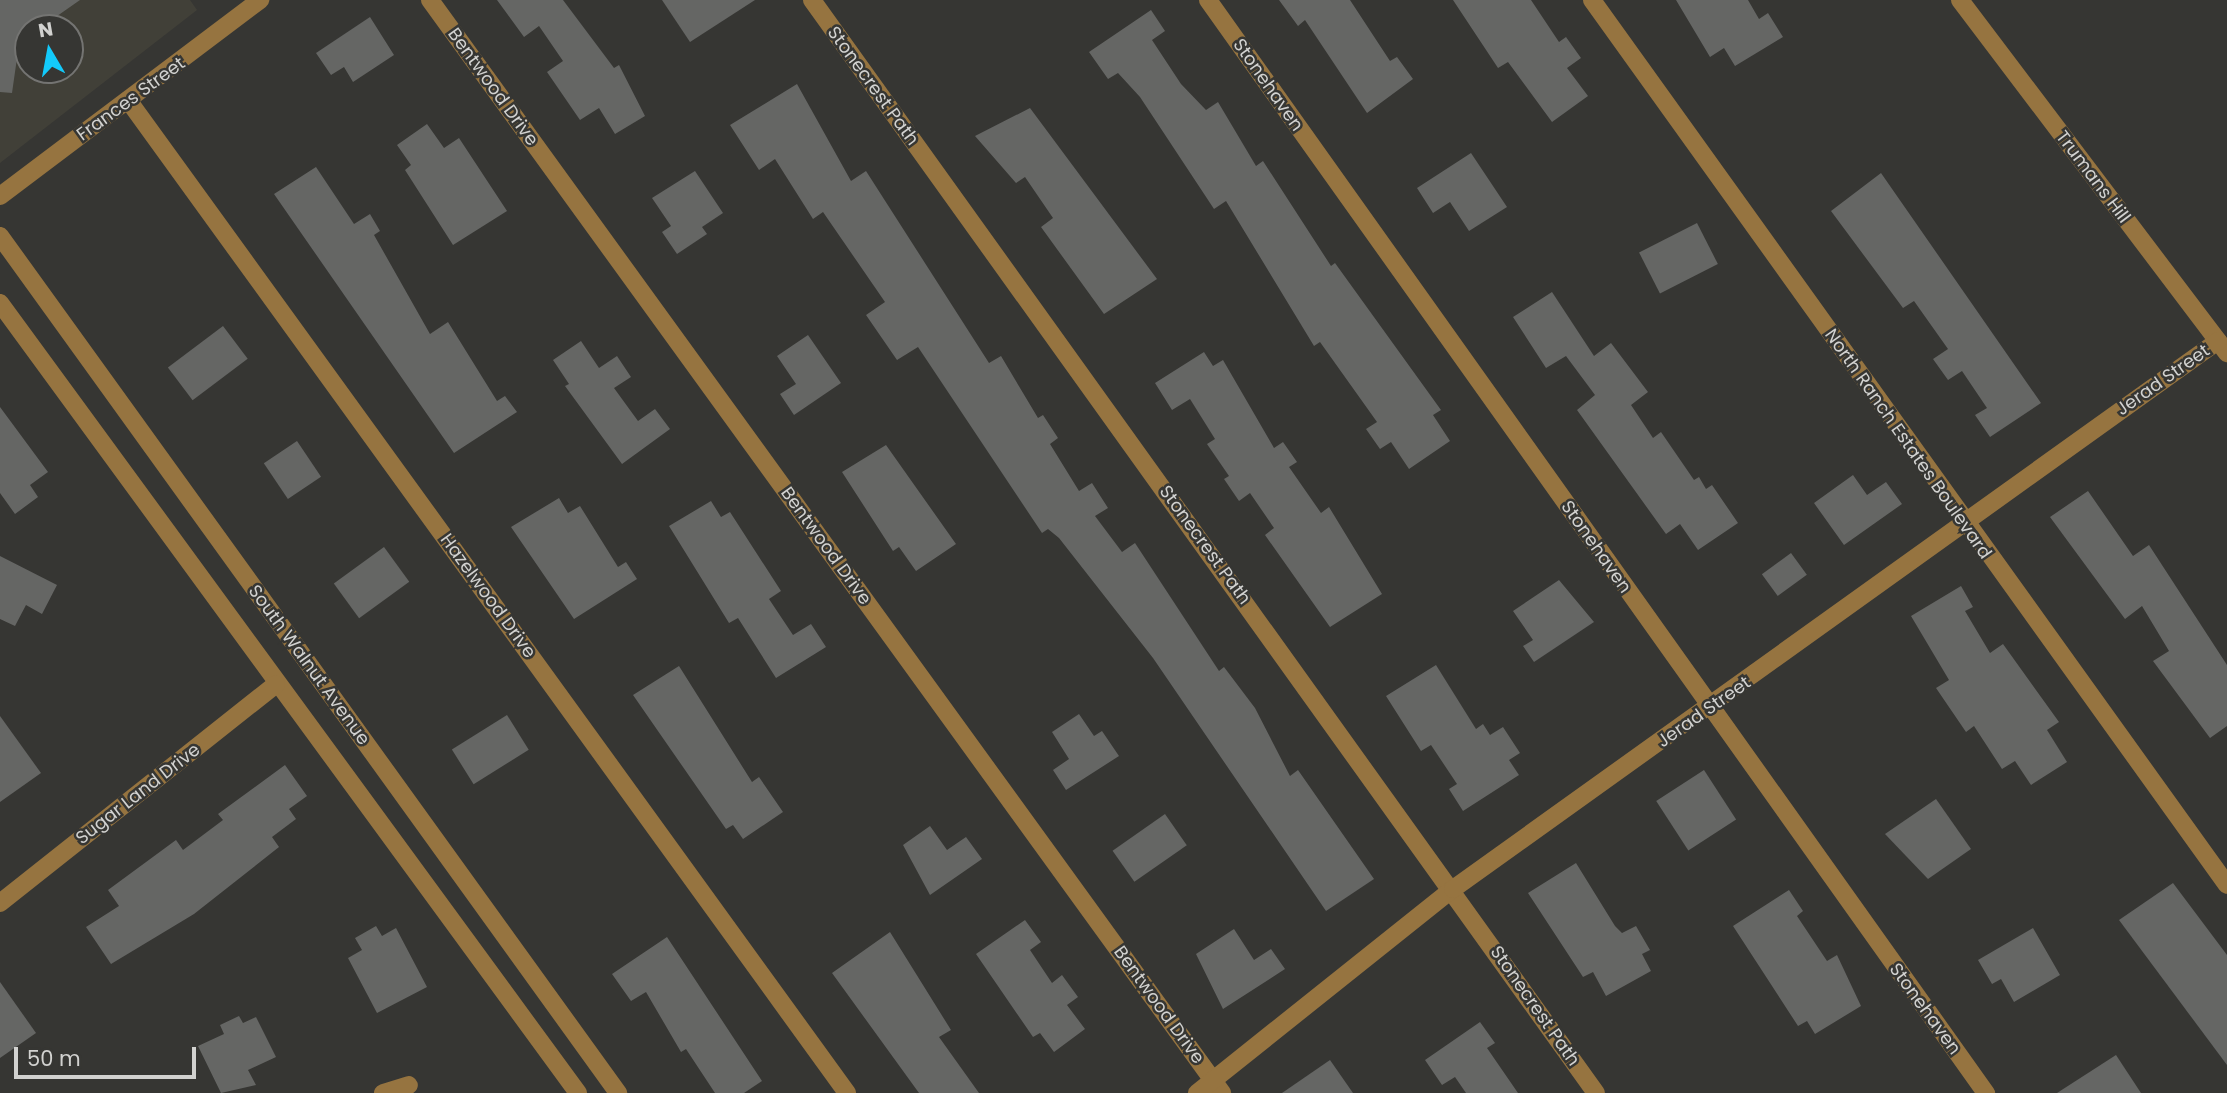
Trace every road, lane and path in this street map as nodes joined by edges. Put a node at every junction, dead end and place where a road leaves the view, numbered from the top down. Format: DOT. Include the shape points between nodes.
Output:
graph roads {
  1 [pos="260,0"];
  2 [pos="430,0"];
  3 [pos="811,0"];
  4 [pos="1208,0"];
  5 [pos="1592,0"];
  6 [pos="1960,0"];
  7 [pos="128,100"];
  8 [pos="0,196"];
  9 [pos="0,236"];
  10 [pos="0,303"];
  11 [pos="2222,347"];
  12 [pos="1965,525"];
  13 [pos="276,684"];
  14 [pos="1709,708"];
  15 [pos="2227,885"];
  16 [pos="1453,889"];
  17 [pos="0,903"];
  18 [pos="410,1085"];
  19 [pos="1218,1087"];
  20 [pos="383,1093"];
  21 [pos="578,1093"];
  22 [pos="618,1093"];
  23 [pos="847,1093"];
  24 [pos="1197,1093"];
  25 [pos="1596,1093"];
  26 [pos="1986,1093"];
  1 -- 7 [label="street, Frances Street"];
  2 -- 19 [label="street, Bentwood Drive"];
  3 -- 16 [label="street, Stonecrest Path"];
  4 -- 14 [label="street, Stonehaven"];
  5 -- 12 [label="street, North Ranch Estates Boulevard"];
  6 -- 11 [label="street, Trumans Hill"];
  7 -- 8 [label="street, Frances Street"];
  7 -- 23 [label="street, Hazelwood Drive"];
  9 -- 22 [label="street, South Walnut Avenue"];
  10 -- 13 [label="street, South Walnut Avenue"];
  11 -- 12 [label="street, Jerad Street"];
  12 -- 14 [label="street, Jerad Street"];
  12 -- 15 [label="street, North Ranch Estates Boulevard"];
  13 -- 17 [label="street, Sugar Land Drive"];
  13 -- 21 [label="street, South Walnut Avenue"];
  14 -- 16 [label="street, Jerad Street"];
  14 -- 26 [label="street, Stonehaven"];
  16 -- 19 [label="street, Jerad Street"];
  16 -- 25 [label="street, Stonecrest Path"];
  18 -- 20 [label="street"];
  19 -- 24 [label="street, Jerad Street"];
}
